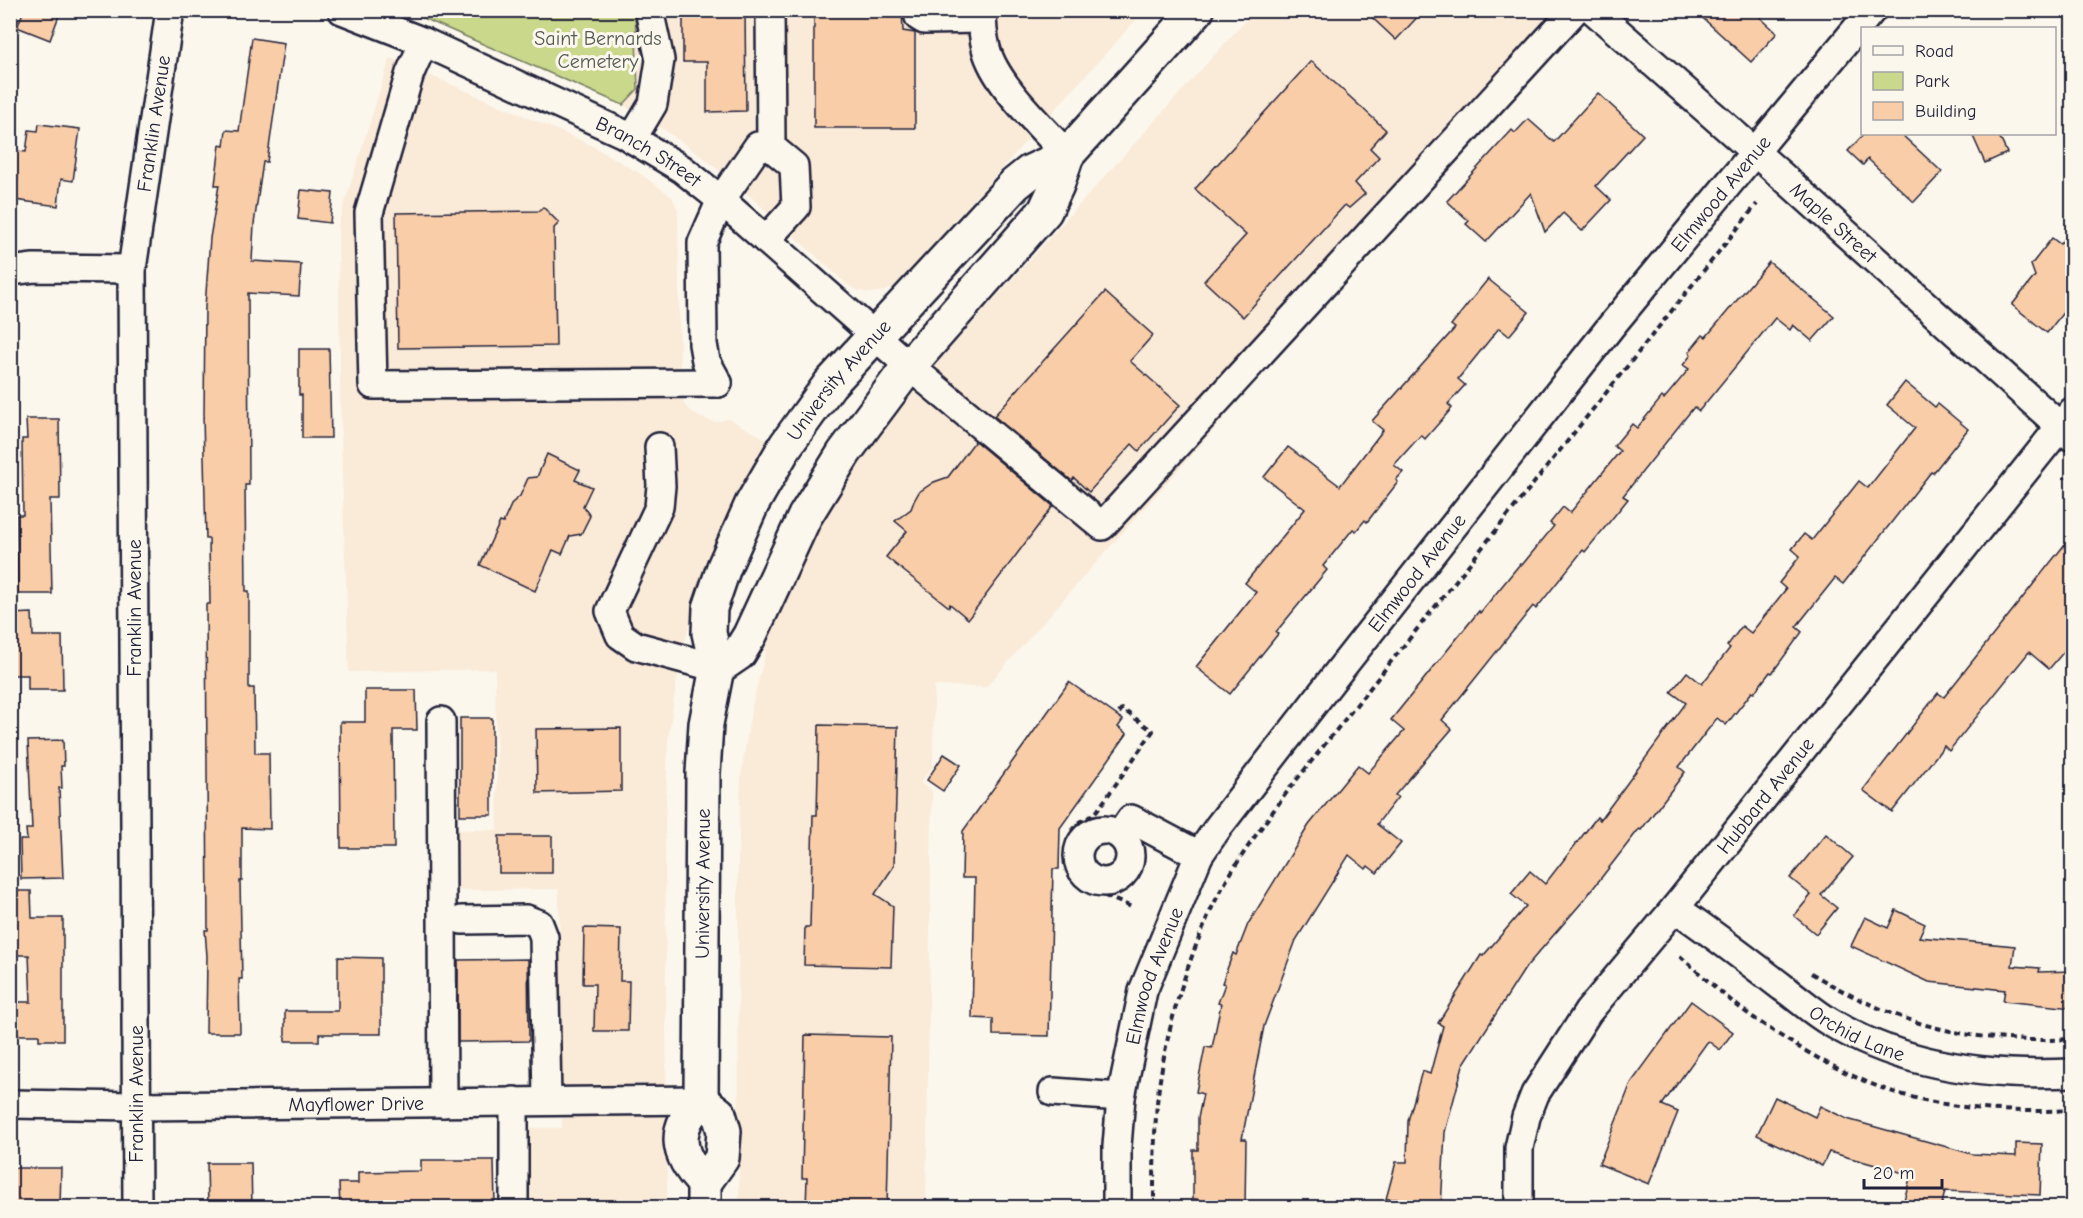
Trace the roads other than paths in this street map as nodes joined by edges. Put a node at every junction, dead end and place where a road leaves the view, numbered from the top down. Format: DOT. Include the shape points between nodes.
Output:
graph roads {
  1 [pos="170,10"];
  2 [pos="342,10"];
  3 [pos="649,10"];
  4 [pos="770,10"];
  5 [pos="917,10"];
  6 [pos="1197,10"];
  7 [pos="1575,10"];
  8 [pos="1872,10"];
  9 [pos="982,15"];
  10 [pos="1606,15"];
  11 [pos="424,42"];
  12 [pos="632,139"];
  13 [pos="771,147"];
  14 [pos="1754,152"];
  15 [pos="1067,155"];
  16 [pos="721,200"];
  17 [pos="766,240"];
  18 [pos="132,269"];
  19 [pos="10,271"];
  20 [pos="874,336"];
  21 [pos="909,366"];
  22 [pos="2068,425"];
  23 [pos="659,447"];
  24 [pos="717,668"];
  25 [pos="441,721"];
  26 [pos="1120,835"];
  27 [pos="1199,855"];
  28 [pos="1675,908"];
  29 [pos="462,920"];
  30 [pos="2073,1073"];
  31 [pos="1053,1092"];
  32 [pos="1121,1097"];
  33 [pos="701,1100"];
  34 [pos="514,1101"];
  35 [pos="547,1101"];
  36 [pos="443,1103"];
  37 [pos="10,1104"];
  38 [pos="136,1106"];
  39 [pos="704,1195"];
  40 [pos="137,1208"];
  41 [pos="514,1208"];
  42 [pos="1117,1208"];
  43 [pos="1519,1208"];
  1 -- 18 [label="street, Franklin Avenue"];
  2 -- 11 [label="street, Branch Street"];
  3 -- 12 [label="street" via="660,60 653,104"];
  4 -- 13 [label="street"];
  5 -- 9 [label="street" via="924,20"];
  6 -- 15 [label="main road, University Avenue"];
  7 -- 21 [label="street, Branch Street" via="1102,526"];
  8 -- 14 [label="street, Elmwood Avenue"];
  9 -- 15 [label="street" via="986,48 1003,82"];
  10 -- 14 [label="street, Maple Street"];
  11 -- 12 [label="street, Branch Street"];
  11 -- 16 [label="street" via="410,73 369,213 373,385 718,383 706,361 703,344 701,252 705,233"];
  12 -- 16 [label="street, Branch Street"];
  13 -- 16 [label="street" via="758,146"];
  13 -- 17 [label="street" via="794,166 796,207"];
  14 -- 22 [label="street, Maple Street"];
  14 -- 27 [label="street, Elmwood Avenue" via="1612,325"];
  15 -- 20 [label="main road, University Avenue" via="1030,172 1015,184"];
  15 -- 21 [label="main road, University Avenue" via="1045,211"];
  16 -- 17 [label="street, Branch Street"];
  17 -- 20 [label="street, Branch Street"];
  18 -- 19 [label="street"];
  18 -- 38 [label="street, Franklin Avenue"];
  20 -- 21 [label="street, Branch Street"];
  20 -- 24 [label="main road, University Avenue" via="802,421 745,519 710,608 709,633"];
  21 -- 24 [label="main road, University Avenue" via="811,505 746,642"];
  22 -- 28 [label="street, Hubbard Avenue"];
  23 -- 24 [label="street" via="658,507 610,611 620,635 636,646"];
  24 -- 33 [label="main road, University Avenue" via="706,724 703,773"];
  25 -- 36 [label="street"];
  26 -- 27 [label="street" via="1131,819"];
  27 -- 32 [label="street, Elmwood Avenue" via="1143,991"];
  28 -- 30 [label="street, Orchid Lane" via="1828,1021 1873,1043 1981,1072"];
  28 -- 43 [label="street, Hubbard Avenue" via="1588,1012 1535,1094 1519,1148"];
  29 -- 35 [label="street" via="526,919 539,924 544,937"];
  31 -- 32 [label="street"];
  32 -- 42 [label="street, Elmwood Avenue"];
  33 -- 35 [label="street, Mayflower Drive"];
  33 -- 39 [label="main road" via="719,1114 724,1131 722,1158"];
  34 -- 35 [label="street, Mayflower Drive"];
  34 -- 36 [label="street, Mayflower Drive"];
  34 -- 41 [label="street"];
  36 -- 38 [label="street, Mayflower Drive"];
  37 -- 38 [label="street, Mayflower Drive"];
  38 -- 40 [label="street, Franklin Avenue"];
}
